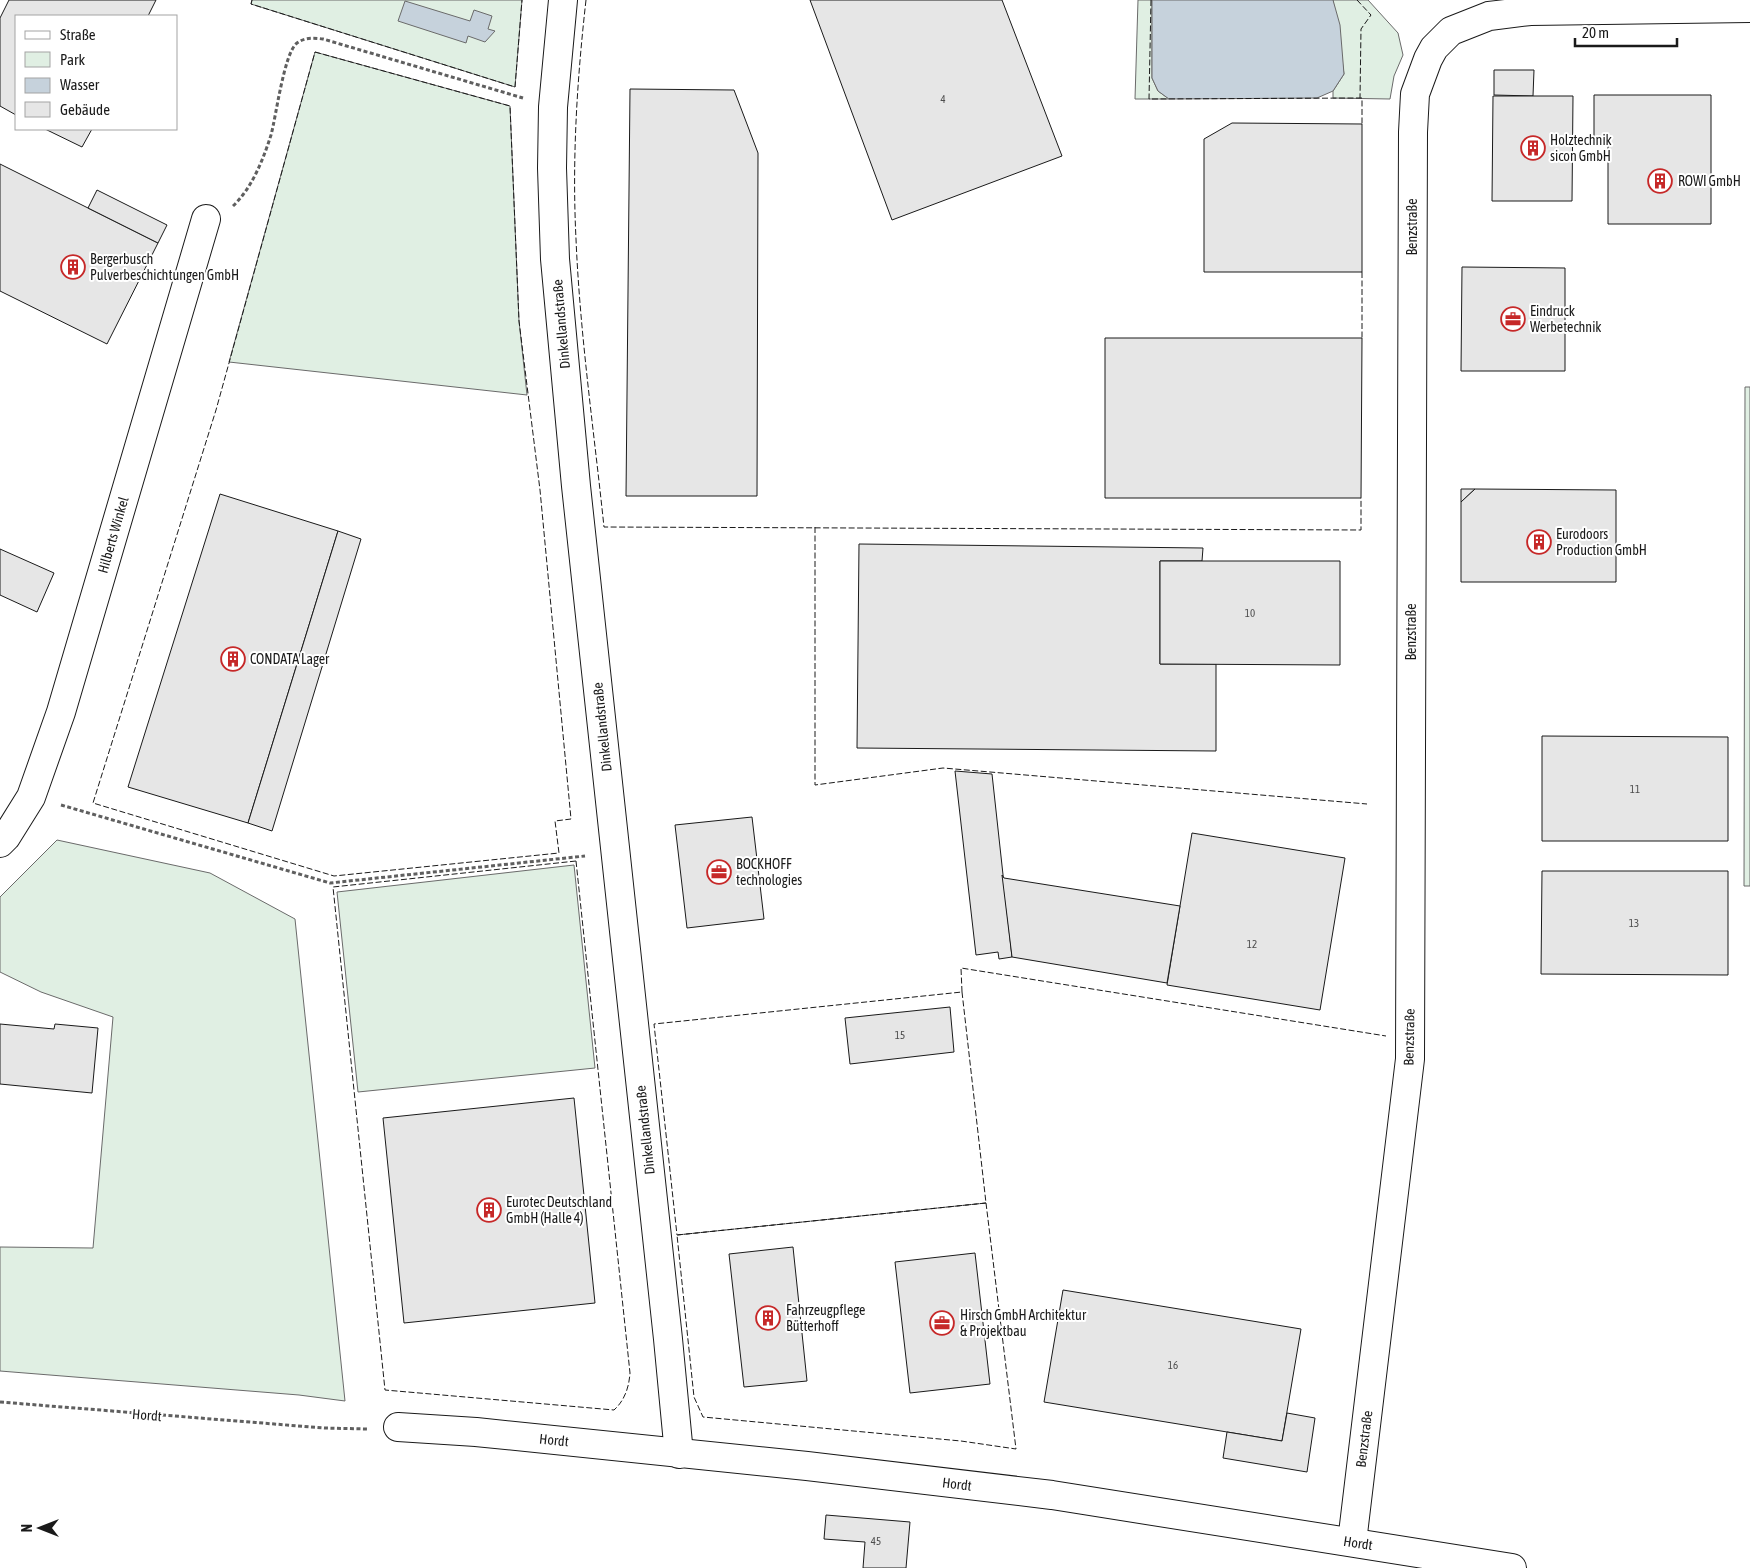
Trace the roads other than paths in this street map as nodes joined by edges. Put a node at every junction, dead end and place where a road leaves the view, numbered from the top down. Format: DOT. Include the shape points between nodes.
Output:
graph roads {
  1 [pos="563,0"];
  2 [pos="1750,8"];
  3 [pos="206,219"];
  4 [pos="0,843"];
  5 [pos="398,1427"];
  6 [pos="679,1454"];
  7 [pos="1352,1542"];
  8 [pos="1512,1568"];
  1 -- 6 [label="street, Dinkellandstraße" via="553,107 557,277 577,496"];
  2 -- 7 [label="street, Benzstraße" via="1530,11 1490,16 1451,31 1434,48 1415,94 1410,1059"];
  3 -- 4 [label="street, Hilberts Winkel" via="61,712 31,797"];
  5 -- 6 [label="street, Hordt"];
  6 -- 7 [label="street, Hordt" via="1052,1495"];
  7 -- 8 [label="street, Hordt"];
}
